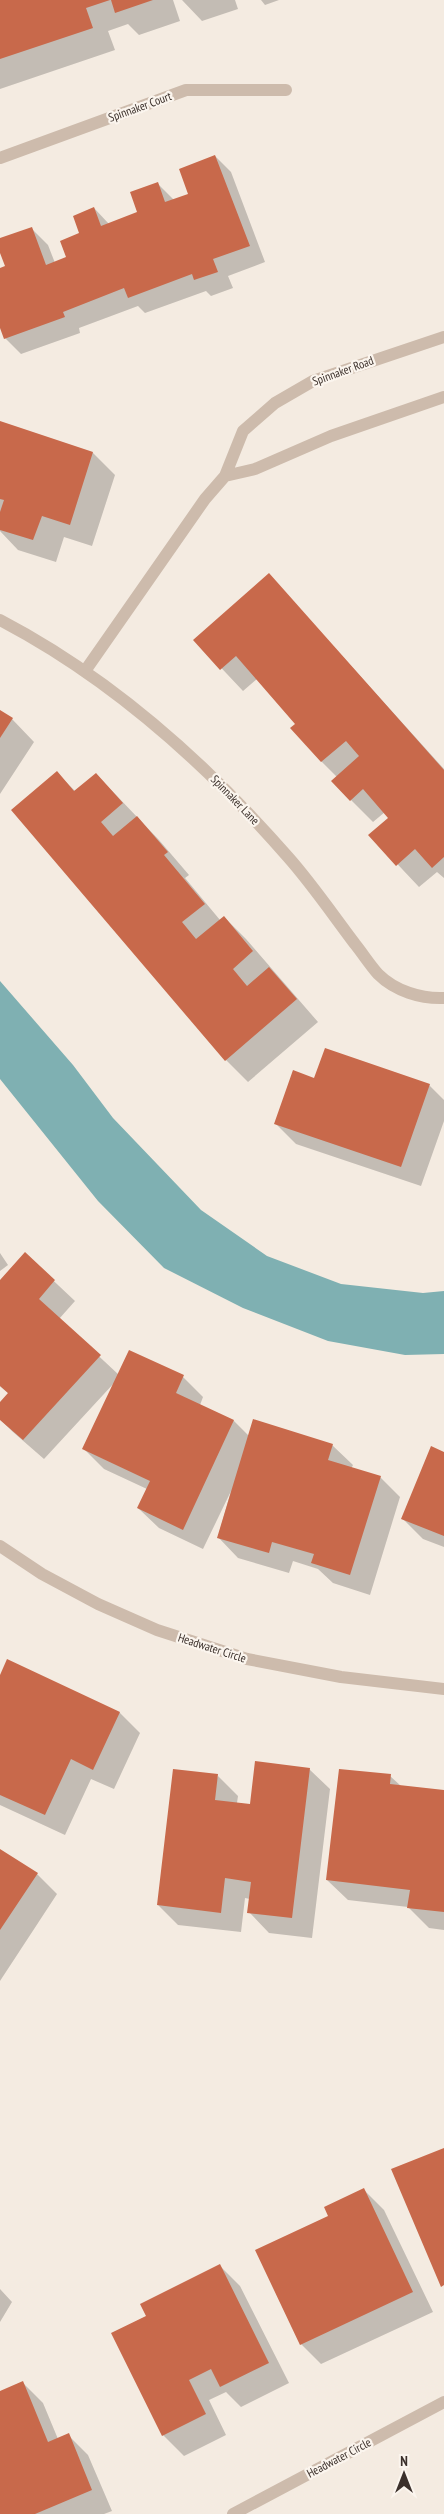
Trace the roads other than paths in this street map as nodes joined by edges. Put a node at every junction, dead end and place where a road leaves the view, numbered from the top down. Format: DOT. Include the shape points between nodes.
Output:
graph roads {
  1 [pos="286,90"];
  2 [pos="0,158"];
  3 [pos="444,337"];
  4 [pos="444,397"];
  5 [pos="226,476"];
  6 [pos="0,620"];
  7 [pos="85,672"];
  8 [pos="444,998"];
  9 [pos="0,1546"];
  10 [pos="444,1688"];
  11 [pos="444,2402"];
  12 [pos="233,2514"];
  1 -- 2 [label="street, Spinnaker Court" via="186,90"];
  3 -- 5 [label="street, Spinnaker Road" via="313,381 275,403 243,431"];
  4 -- 5 [label="street" via="331,436 255,469"];
  5 -- 7 [label="street, Spinnaker Road" via="205,500"];
  6 -- 7 [label="street, Spinnaker Lane"];
  7 -- 8 [label="street, Spinnaker Lane" via="133,706 215,778 290,858 379,975 403,991"];
  9 -- 10 [label="street, Headwater Circle" via="42,1574 98,1604 157,1630 248,1659 341,1677"];
  11 -- 12 [label="street, Headwater Circle"];
}
